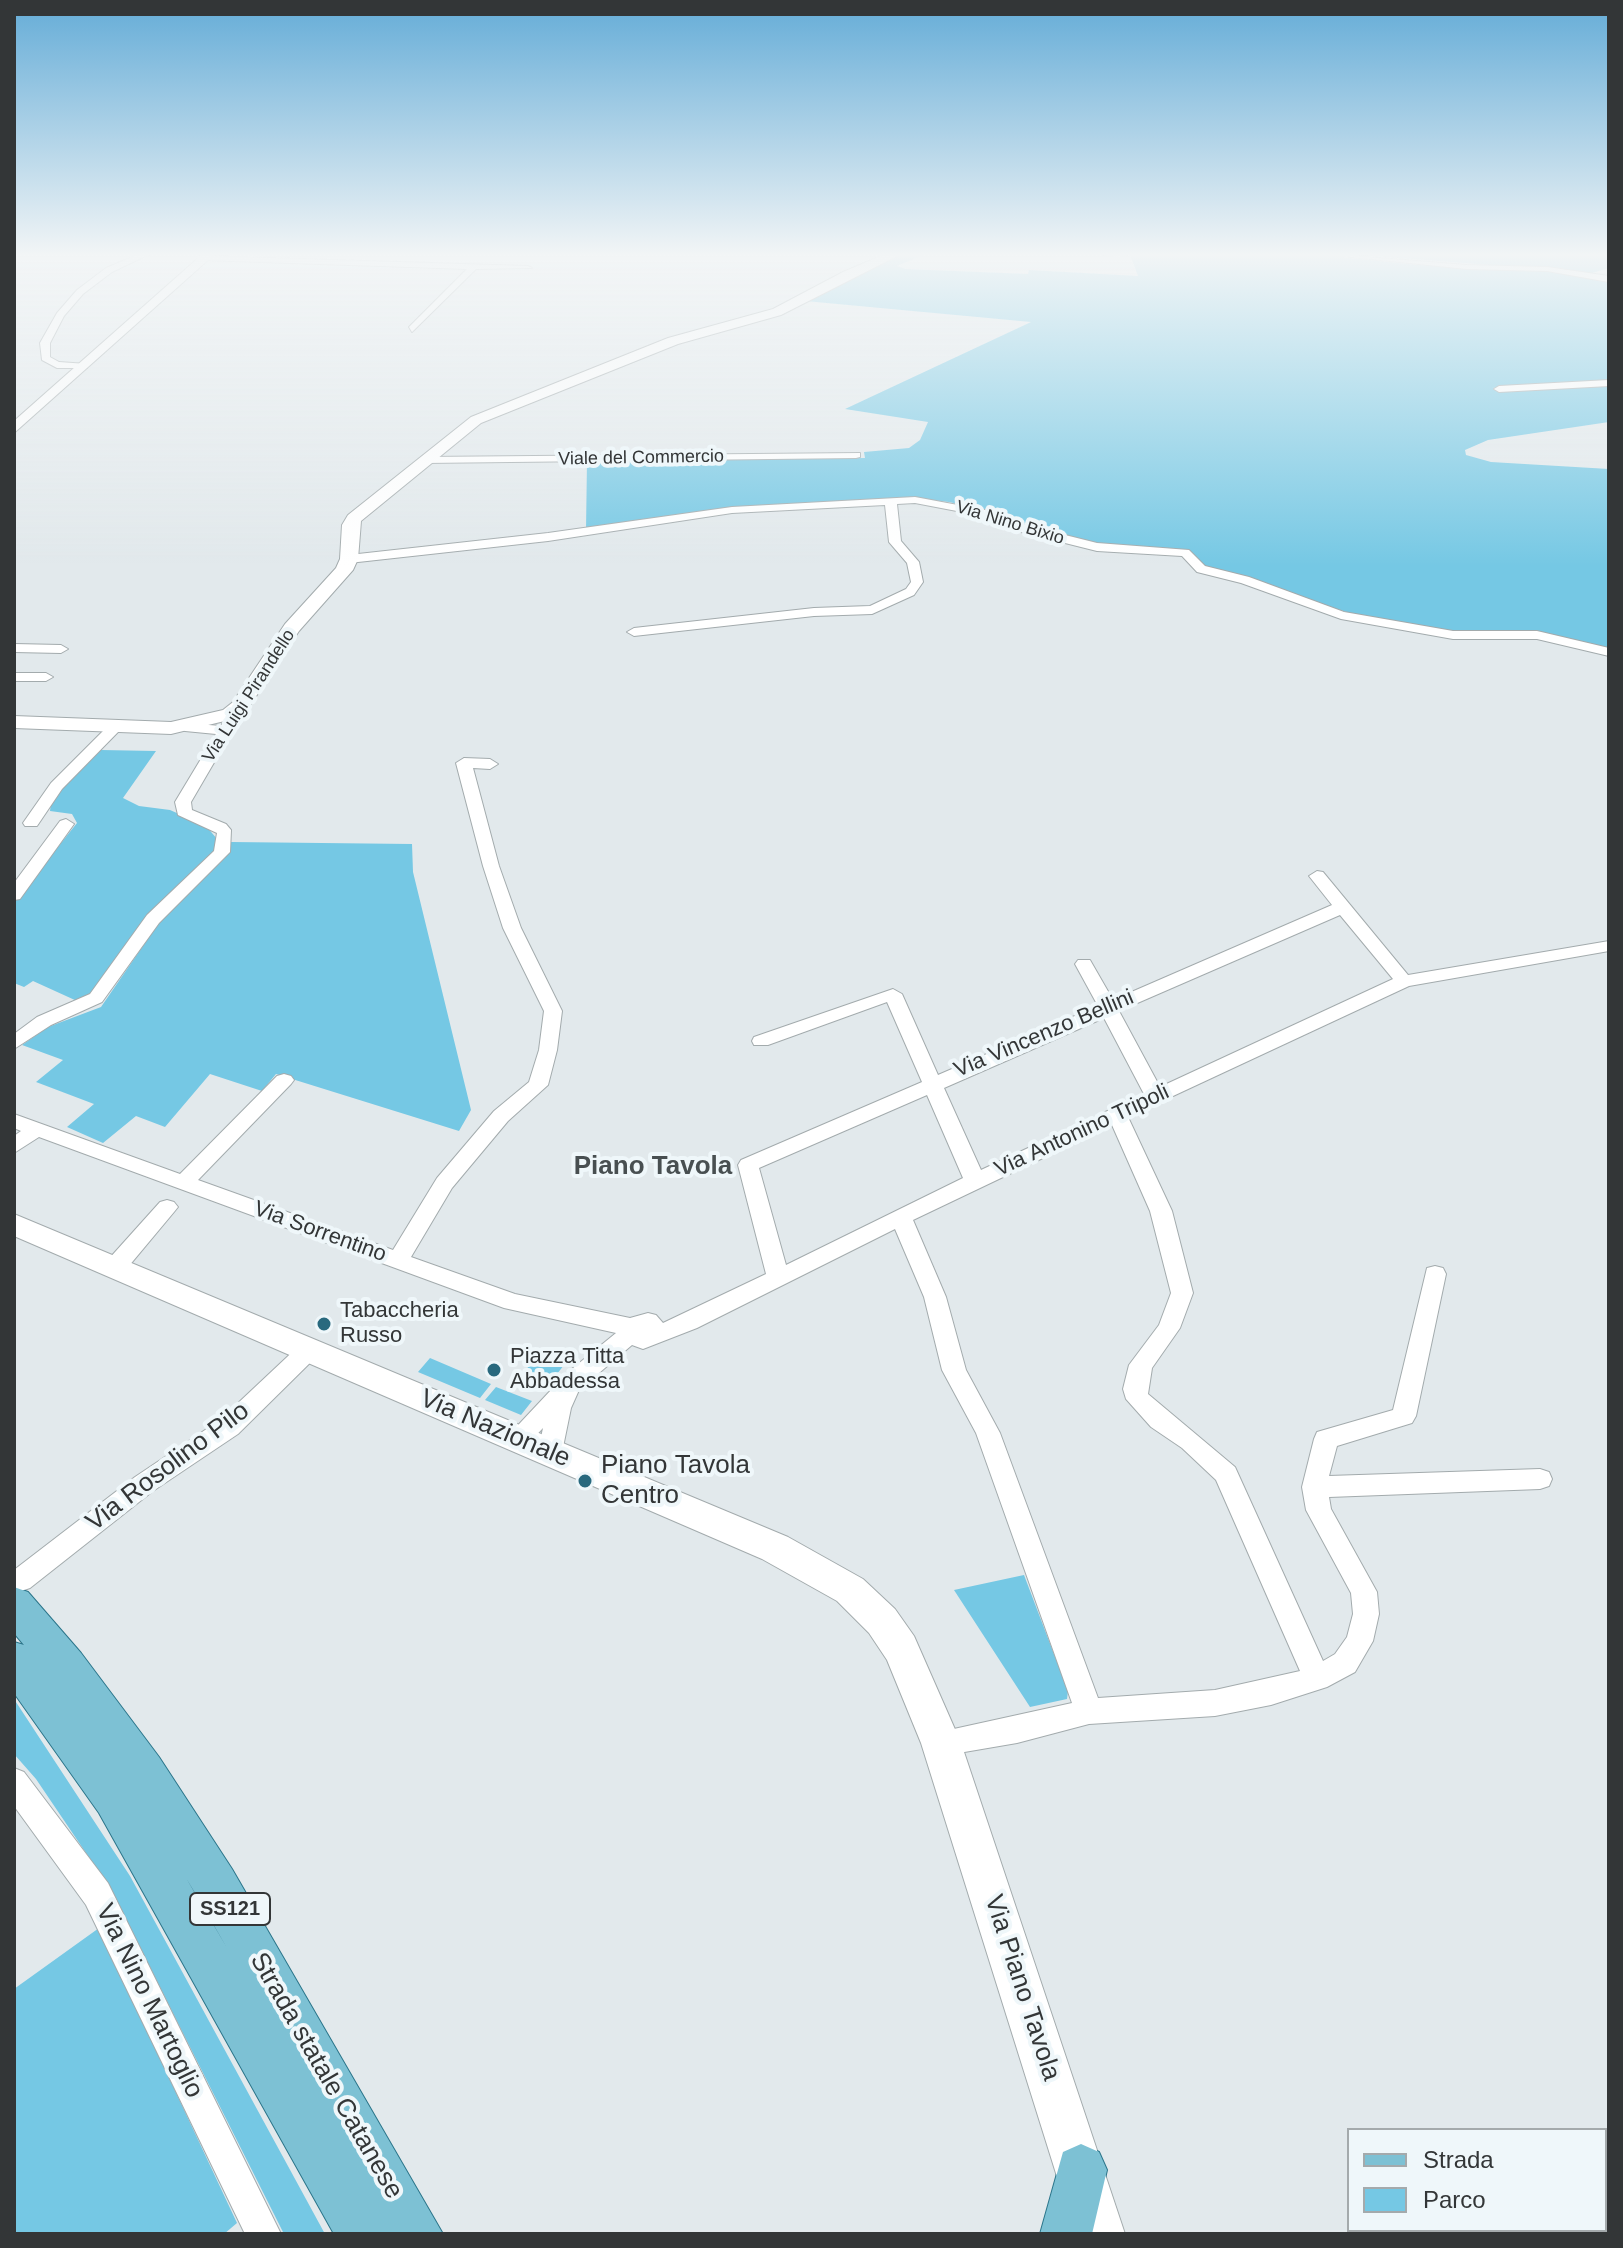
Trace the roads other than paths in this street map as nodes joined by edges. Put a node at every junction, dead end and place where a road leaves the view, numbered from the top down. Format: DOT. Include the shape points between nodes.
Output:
graph roads {
  1 [pos="48,357"];
  2 [pos="94,357"];
  3 [pos="633,357"];
  4 [pos="84,366"];
  5 [pos="1609,383"];
  6 [pos="1499,389"];
  7 [pos="14,429"];
  8 [pos="856,455"];
  9 [pos="425,460"];
  10 [pos="889,503"];
  11 [pos="349,559"];
  12 [pos="634,632"];
  13 [pos="14,648"];
  14 [pos="61,649"];
  15 [pos="1609,652"];
  16 [pos="14,677"];
  17 [pos="46,677"];
  18 [pos="240,706"];
  19 [pos="14,722"];
  20 [pos="116,726"];
  21 [pos="185,727"];
  22 [pos="226,731"];
  23 [pos="490,764"];
  24 [pos="14,823"];
  25 [pos="31,823"];
  26 [pos="1317,876"];
  27 [pos="14,895"];
  28 [pos="1343,907"];
  29 [pos="1609,946"];
  30 [pos="1084,964"];
  31 [pos="1404,981"];
  32 [pos="1107,1007"];
  33 [pos="761,1041"];
  34 [pos="14,1043"];
  35 [pos="284,1080"];
  36 [pos="932,1082"];
  37 [pos="1155,1096"];
  38 [pos="1117,1114"];
  39 [pos="14,1121"];
  40 [pos="36,1129"];
  41 [pos="14,1146"];
  42 [pos="975,1181"];
  43 [pos="183,1183"];
  44 [pos="167,1207"];
  45 [pos="901,1217"];
  46 [pos="14,1224"];
  47 [pos="398,1260"];
  48 [pos="115,1267"];
  49 [pos="1435,1274"];
  50 [pos="778,1276"];
  51 [pos="640,1332"];
  52 [pos="310,1349"];
  53 [pos="575,1379"];
  54 [pos="518,1438"];
  55 [pos="550,1452"];
  56 [pos="1540,1479"];
  57 [pos="1314,1487"];
  58 [pos="18,1592"];
  59 [pos="14,1660"];
  60 [pos="1317,1678"];
  61 [pos="1089,1711"];
  62 [pos="941,1743"];
  63 [pos="14,1782"];
  64 [pos="1081,2170"];
  65 [pos="263,2234"];
  66 [pos="363,2234"];
  67 [pos="417,2234"];
  68 [pos="1066,2234"];
  69 [pos="1100,2234"];
  1 -- 4 [label="street" via="57,365"];
  2 -- 4 [label="street"];
  3 -- 9 [label="street" via="476,420"];
  4 -- 7 [label="street"];
  5 -- 6 [label="street"];
  8 -- 9 [label="street, Viale del Commercio"];
  9 -- 11 [label="street" via="354,518"];
  10 -- 11 [label="street, Via Nino Bixio" via="732,510"];
  10 -- 12 [label="street" via="895,542 913,562 917,582 910,592 872,610"];
  10 -- 15 [label="street, Via Nino Bixio" via="943,503 1066,541 1185,553 1201,569 1341,615 1453,635 1537,635"];
  11 -- 18 [label="street, Via Luigi Pirandello" via="292,628"];
  13 -- 14 [label="street"];
  16 -- 17 [label="street"];
  18 -- 21 [label="street" via="220,718"];
  18 -- 22 [label="street, Via Luigi Pirandello"];
  19 -- 20 [label="street"];
  20 -- 21 [label="street"];
  20 -- 25 [label="street" via="56,786"];
  21 -- 22 [label="street"];
  22 -- 34 [label="street, Via Luigi Pirandello" via="183,802 184,812 225,833 222,852 153,919 96,998 44,1021"];
  23 -- 47 [label="street" via="464,763 512,928 553,1011 548,1050 538,1085 501,1116 444,1183"];
  24 -- 25 [label="street"];
  25 -- 27 [label="street" via="66,824"];
  26 -- 28 [label="street"];
  28 -- 31 [label="street"];
  28 -- 32 [label="street, Via Vincenzo Bellini"];
  29 -- 31 [label="street, Via Antonino Tripoli"];
  30 -- 32 [label="street"];
  31 -- 37 [label="street, Via Antonino Tripoli"];
  32 -- 36 [label="street, Via Vincenzo Bellini"];
  32 -- 37 [label="street"];
  33 -- 36 [label="street" via="893,994"];
  35 -- 43 [label="street"];
  36 -- 42 [label="street"];
  36 -- 50 [label="street, Via Vincenzo Bellini" via="748,1165"];
  37 -- 38 [label="street, Via Antonino Tripoli"];
  38 -- 42 [label="street, Via Antonino Tripoli"];
  38 -- 60 [label="street" via="1161,1211 1182,1293 1169,1328 1141,1365 1135,1389 1147,1409 1226,1474"];
  39 -- 40 [label="street, Via Sorrentino"];
  40 -- 41 [label="street"];
  40 -- 43 [label="street, Via Sorrentino"];
  42 -- 45 [label="street, Via Antonino Tripoli"];
  43 -- 47 [label="street, Via Sorrentino"];
  44 -- 48 [label="street"];
  45 -- 50 [label="street, Via Antonino Tripoli"];
  45 -- 61 [label="street" via="935,1297 954,1370 988,1433"];
  46 -- 48 [label="street, Via Nazionale"];
  47 -- 51 [label="street, Via Sorrentino" via="512,1302"];
  48 -- 52 [label="street, Via Nazionale"];
  49 -- 57 [label="street" via="1404,1416 1326,1439"];
  50 -- 51 [label="street, Via Antonino Tripoli" via="720,1305"];
  51 -- 53 [label="street, Via Antonino Tripoli"];
  52 -- 54 [label="street, Via Nazionale"];
  52 -- 58 [label="street, Via Rosolino Pilo" via="229,1427 144,1484"];
  53 -- 54 [label="street"];
  53 -- 55 [label="street" via="559,1408"];
  54 -- 55 [label="street, Via Nazionale"];
  55 -- 62 [label="street, Via Nazionale" via="775,1548 850,1590 901,1648"];
  56 -- 57 [label="street"];
  57 -- 60 [label="street" via="1319,1510 1359,1578 1366,1614 1359,1641 1345,1663"];
  58 -- 67 [label="main road, Strada statale Catanese / SS121" via="144,1771 216,1885"];
  59 -- 66 [label="main road, Strada statale Catanese / SS121" via="115,1798"];
  60 -- 61 [label="street" via="1215,1703"];
  61 -- 62 [label="street"];
  62 -- 64 [label="street, Via Piano Tavola"];
  63 -- 65 [label="street, Via Nino Martoglio" via="97,1894"];
  64 -- 68 [label="main road"];
  64 -- 69 [label="street, Via Piano Tavola"];
}
